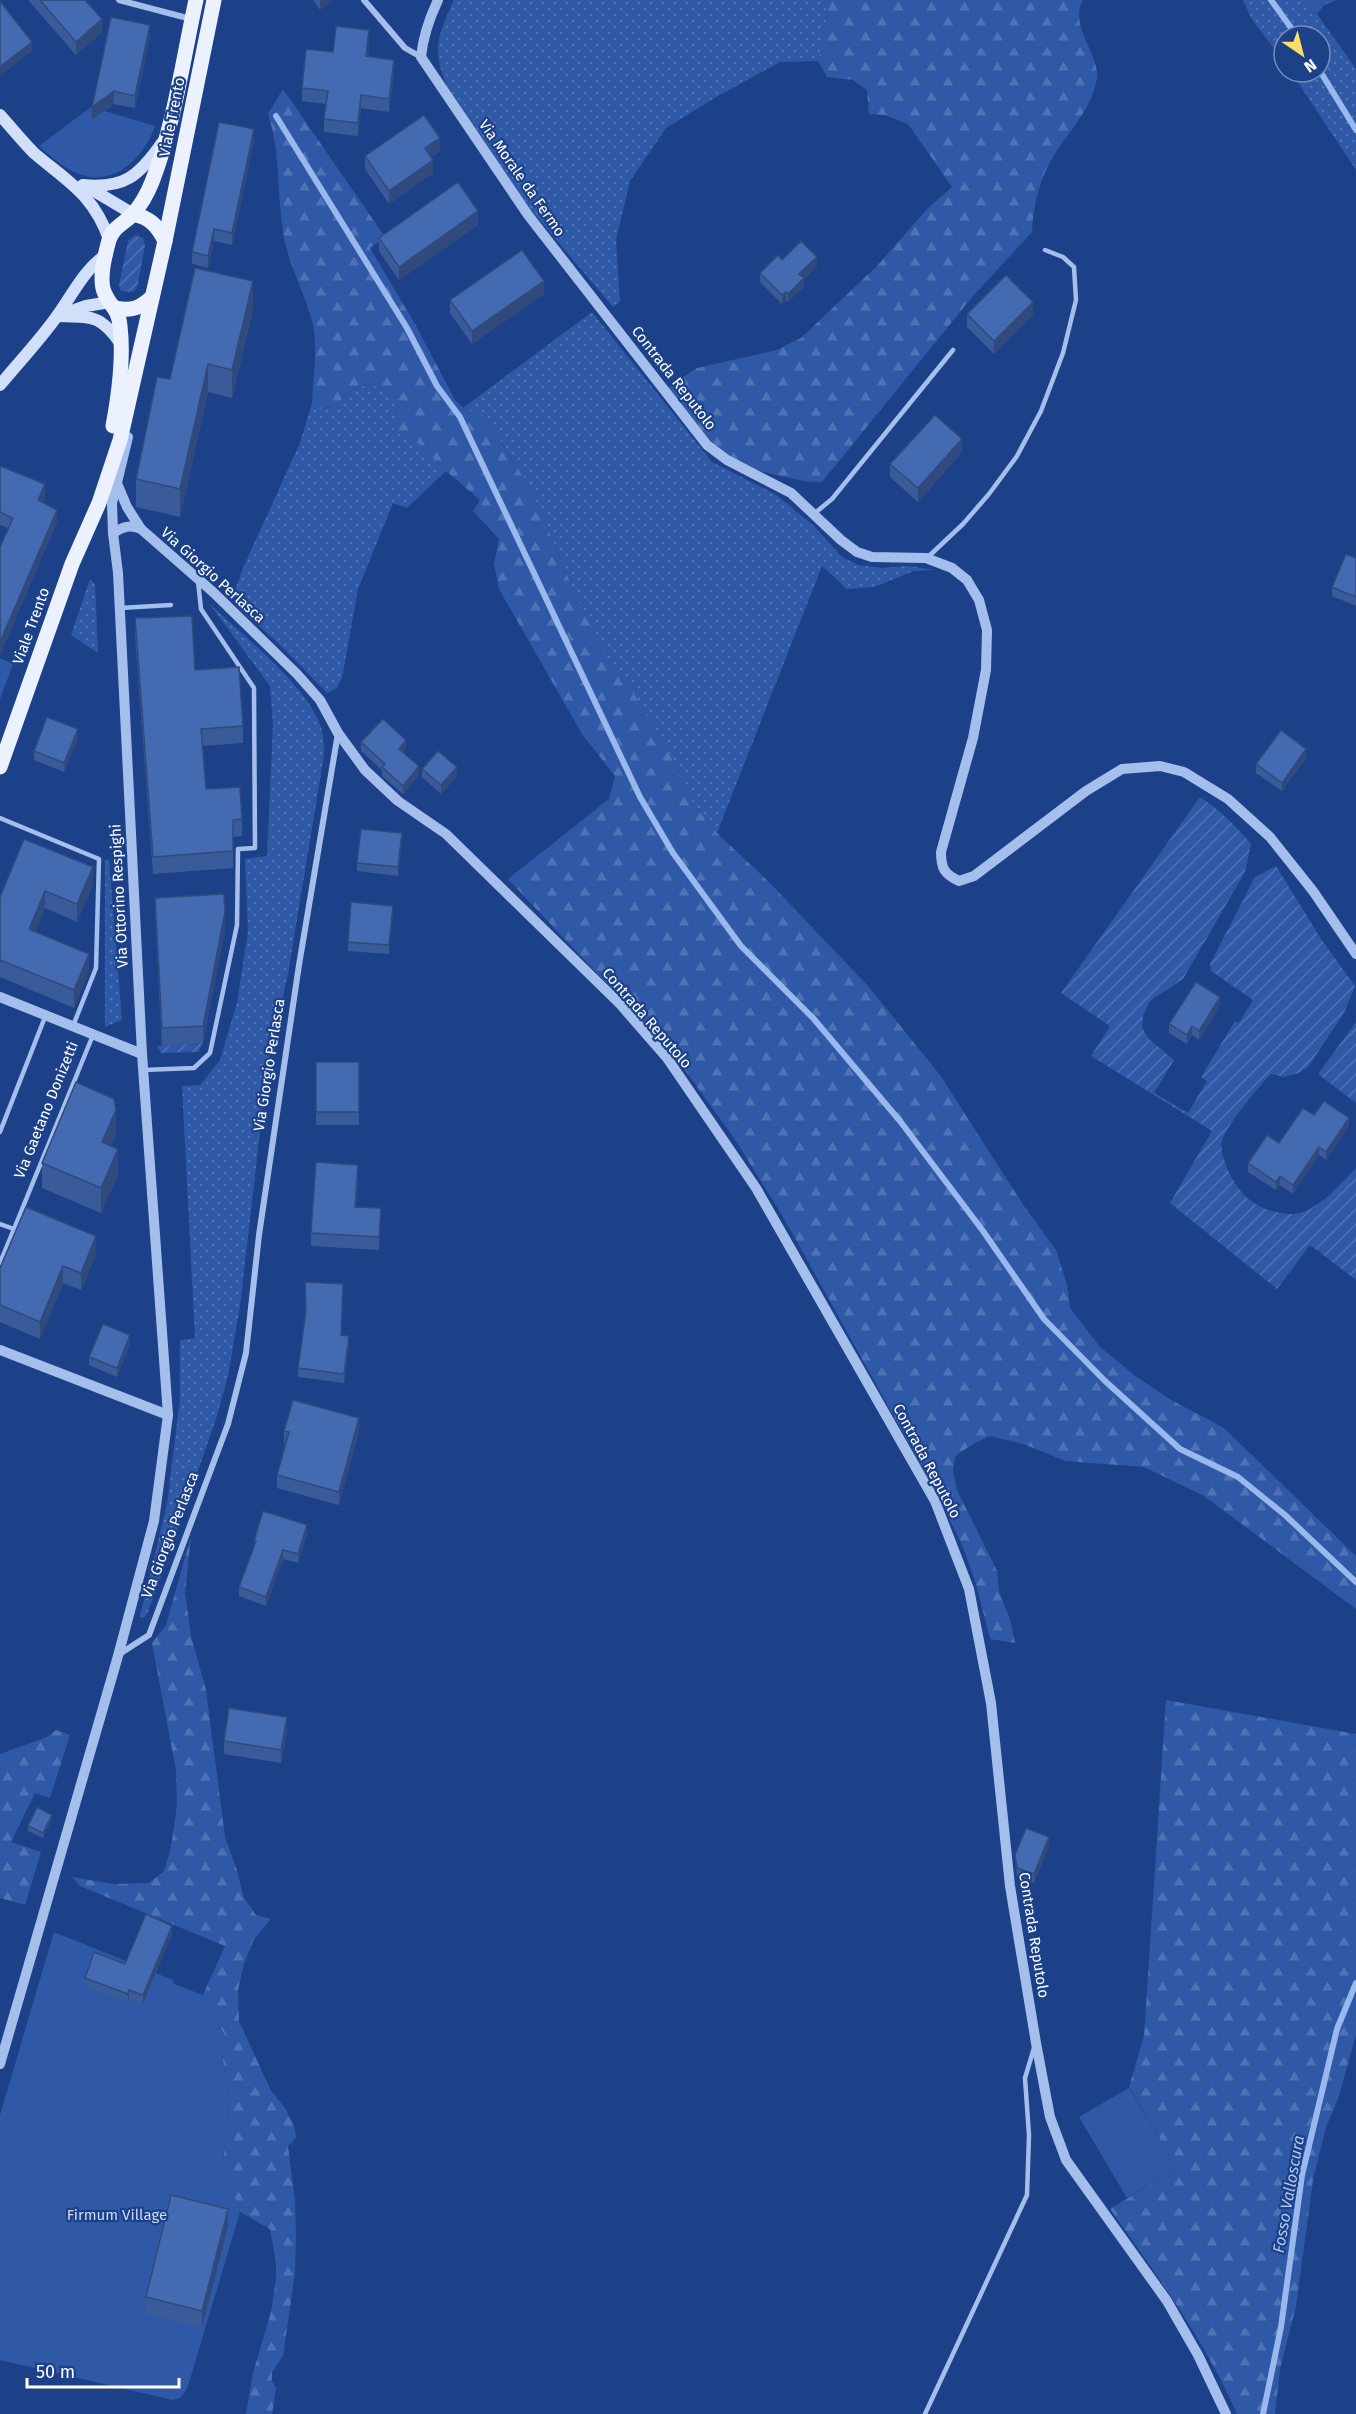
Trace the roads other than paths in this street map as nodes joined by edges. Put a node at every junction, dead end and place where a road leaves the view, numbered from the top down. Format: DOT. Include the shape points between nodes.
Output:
graph roads {
  1 [pos="119,0"];
  2 [pos="196,0"];
  3 [pos="214,0"];
  4 [pos="364,0"];
  5 [pos="438,0"];
  6 [pos="192,19"];
  7 [pos="421,57"];
  8 [pos="0,115"];
  9 [pos="164,140"];
  10 [pos="54,168"];
  11 [pos="83,185"];
  12 [pos="133,214"];
  13 [pos="165,241"];
  14 [pos="108,246"];
  15 [pos="1045,250"];
  16 [pos="152,297"];
  17 [pos="113,305"];
  18 [pos="604,313"];
  19 [pos="57,316"];
  20 [pos="121,344"];
  21 [pos="953,350"];
  22 [pos="134,377"];
  23 [pos="0,385"];
  24 [pos="116,481"];
  25 [pos="815,513"];
  26 [pos="141,529"];
  27 [pos="85,532"];
  28 [pos="113,533"];
  29 [pos="926,558"];
  30 [pos="197,578"];
  31 [pos="171,605"];
  32 [pos="120,608"];
  33 [pos="338,733"];
  34 [pos="0,767"];
  35 [pos="0,818"];
  36 [pos="1356,954"];
  37 [pos="0,997"];
  38 [pos="46,1016"];
  39 [pos="73,1026"];
  40 [pos="93,1035"];
  41 [pos="142,1054"];
  42 [pos="143,1070"];
  43 [pos="0,1132"];
  44 [pos="0,1224"];
  45 [pos="14,1229"];
  46 [pos="0,1263"];
  47 [pos="0,1350"];
  48 [pos="168,1415"];
  49 [pos="118,1656"];
  50 [pos="1036,2043"];
  51 [pos="0,2064"];
  52 [pos="925,2414"];
  53 [pos="1226,2414"];
  1 -- 6 [label="street"];
  2 -- 6 [label="main road, Viale Trento"];
  3 -- 13 [label="main road, Viale Trento"];
  4 -- 7 [label="street, Via Morale da Fermo" via="405,48"];
  5 -- 7 [label="street" via="428,21"];
  6 -- 9 [label="main road, Viale Trento"];
  7 -- 18 [label="street, Via Morale da Fermo" via="528,215"];
  8 -- 10 [label="main road"];
  9 -- 11 [label="main road" via="149,162 122,183 103,187"];
  9 -- 12 [label="main road, Viale Trento" via="151,183"];
  10 -- 11 [label="main road"];
  10 -- 14 [label="main road" via="93,204 103,222"];
  11 -- 12 [label="main road"];
  12 -- 13 [label="main road" via="152,221"];
  12 -- 14 [label="main road, Viale Trento" via="119,225"];
  13 -- 16 [label="main road, Viale Trento"];
  14 -- 17 [label="main road, Viale Trento" via="102,285"];
  14 -- 19 [label="main road"];
  15 -- 29 [label="lane" via="1063,256 1074,267 1076,300 1041,411 1017,456 989,494"];
  16 -- 17 [label="main road" via="138,308 123,310"];
  16 -- 22 [label="main road, Viale Trento"];
  17 -- 19 [label="main road" via="86,306"];
  17 -- 20 [label="main road, Viale Trento"];
  18 -- 25 [label="street, Contrada Reputolo" via="707,445 727,460 791,493"];
  19 -- 20 [label="main road" via="96,318"];
  19 -- 23 [label="main road"];
  20 -- 27 [label="main road, Viale Trento" via="110,442"];
  21 -- 25 [label="lane" via="832,499"];
  22 -- 24 [label="street, Via Ottorino Respighi" via="131,419"];
  22 -- 27 [label="main road, Viale Trento" via="116,450"];
  24 -- 26 [label="street, Via Giorgio Perlasca"];
  24 -- 28 [label="street, Via Ottorino Respighi"];
  25 -- 29 [label="street, Contrada Reputolo" via="857,552 872,557"];
  26 -- 28 [label="street, Via Giorgio Perlasca" via="125,526"];
  26 -- 30 [label="street, Via Giorgio Perlasca"];
  27 -- 34 [label="main road, Viale Trento"];
  28 -- 32 [label="street, Via Ottorino Respighi"];
  29 -- 36 [label="street, Contrada Reputolo" via="952,568 967,580 979,600 987,630 986,670 973,738 941,852 941,866 947,876 959,881 974,876 1086,791 1122,769 1160,766 1184,772 1228,800 1270,837"];
  30 -- 33 [label="street, Via Giorgio Perlasca" via="297,674 320,700"];
  30 -- 42 [label="lane" via="201,609 254,688 255,848 238,849 237,925 210,1053 194,1068"];
  31 -- 32 [label="lane"];
  32 -- 41 [label="street, Via Ottorino Respighi"];
  33 -- 49 [label="street, Via Giorgio Perlasca" via="260,1223 246,1353 228,1424 149,1635"];
  33 -- 50 [label="street, Contrada Reputolo" via="365,770 398,801 446,834 620,1004 667,1058 756,1188 934,1501 969,1589 989,1692 1010,1886"];
  35 -- 39 [label="lane" via="99,859 96,968"];
  37 -- 38 [label="street, Via Gaetano Donizetti"];
  38 -- 39 [label="street, Via Gaetano Donizetti"];
  38 -- 43 [label="lane"];
  39 -- 40 [label="street, Via Gaetano Donizetti"];
  40 -- 41 [label="street, Via Gaetano Donizetti"];
  40 -- 45 [label="lane, Via Gaetano Donizetti"];
  41 -- 42 [label="street, Via Ottorino Respighi"];
  42 -- 48 [label="street, Via Ottorino Respighi"];
  44 -- 45 [label="lane"];
  45 -- 46 [label="lane, Via Gaetano Donizetti"];
  47 -- 48 [label="street"];
  48 -- 49 [label="street, Via Ottorino Respighi" via="154,1521"];
  49 -- 51 [label="street, Via Ottorino Respighi"];
  50 -- 52 [label="lane" via="1025,2078 1029,2135 1027,2195"];
  50 -- 53 [label="street, Contrada Reputolo" via="1050,2117 1066,2160 1167,2301"];
}
